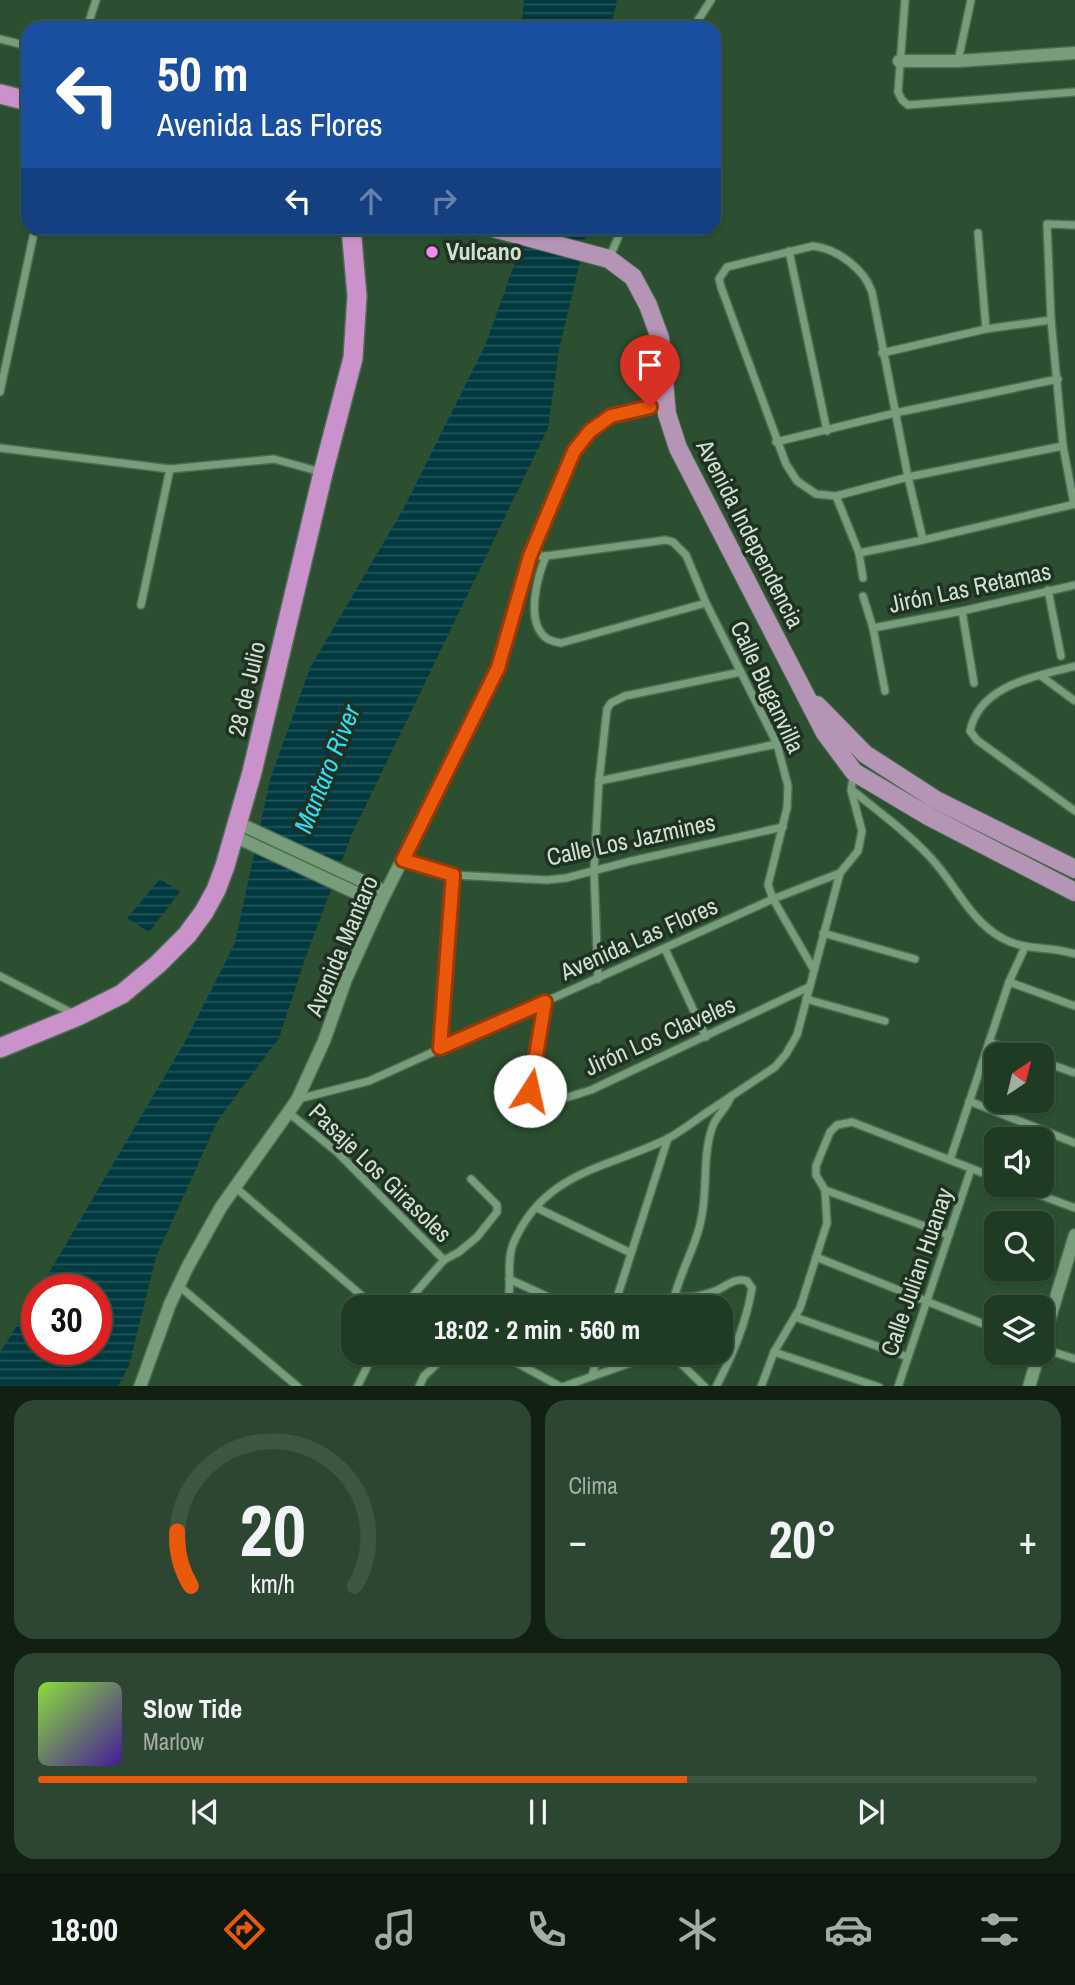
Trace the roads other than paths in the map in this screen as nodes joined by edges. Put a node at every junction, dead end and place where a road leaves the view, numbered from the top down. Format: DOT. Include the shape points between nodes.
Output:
graph roads {
  1 [pos="96,0"];
  2 [pos="711,0"];
  3 [pos="905,0"];
  4 [pos="971,0"];
  5 [pos="89,21"];
  6 [pos="698,21"];
  7 [pos="0,39"];
  8 [pos="21,44"];
  9 [pos="1075,53"];
  10 [pos="899,61"];
  11 [pos="958,61"];
  12 [pos="1075,92"];
  13 [pos="0,94"];
  14 [pos="21,99"];
  15 [pos="1075,225"];
  16 [pos="978,233"];
  17 [pos="34,235"];
  18 [pos="352,235"];
  19 [pos="520,235"];
  20 [pos="617,235"];
  21 [pos="789,251"];
  22 [pos="603,257"];
  23 [pos="1051,320"];
  24 [pos="986,330"];
  25 [pos="882,353"];
  26 [pos="1058,379"];
  27 [pos="0,392"];
  28 [pos="666,404"];
  29 [pos="895,413"];
  30 [pos="827,430"];
  31 [pos="776,442"];
  32 [pos="1063,446"];
  33 [pos="0,448"];
  34 [pos="170,469"];
  35 [pos="323,473"];
  36 [pos="1072,473"];
  37 [pos="908,477"];
  38 [pos="836,496"];
  39 [pos="1074,504"];
  40 [pos="923,540"];
  41 [pos="859,553"];
  42 [pos="530,556"];
  43 [pos="546,556"];
  44 [pos="863,578"];
  45 [pos="1075,585"];
  46 [pos="1048,590"];
  47 [pos="863,596"];
  48 [pos="706,603"];
  49 [pos="141,605"];
  50 [pos="962,611"];
  51 [pos="873,628"];
  52 [pos="1061,656"];
  53 [pos="1075,666"];
  54 [pos="741,672"];
  55 [pos="1041,676"];
  56 [pos="974,683"];
  57 [pos="804,690"];
  58 [pos="884,691"];
  59 [pos="1075,701"];
  60 [pos="776,744"];
  61 [pos="854,772"];
  62 [pos="599,782"];
  63 [pos="851,790"];
  64 [pos="1075,811"];
  65 [pos="783,827"];
  66 [pos="244,833"];
  67 [pos="403,860"];
  68 [pos="1075,869"];
  69 [pos="594,870"];
  70 [pos="840,873"];
  71 [pos="453,875"];
  72 [pos="1075,892"];
  73 [pos="383,898"];
  74 [pos="773,899"];
  75 [pos="824,933"];
  76 [pos="1025,947"];
  77 [pos="665,949"];
  78 [pos="1075,954"];
  79 [pos="915,959"];
  80 [pos="814,970"];
  81 [pos="0,976"];
  82 [pos="598,979"];
  83 [pos="1009,982"];
  84 [pos="809,987"];
  85 [pos="806,999"];
  86 [pos="545,1002"];
  87 [pos="1075,1006"];
  88 [pos="78,1016"];
  89 [pos="884,1021"];
  90 [pos="706,1037"];
  91 [pos="989,1042"];
  92 [pos="992,1043"];
  93 [pos="0,1048"];
  94 [pos="440,1048"];
  95 [pos="1054,1066"];
  96 [pos="1075,1073"];
  97 [pos="732,1096"];
  98 [pos="297,1100"];
  99 [pos="969,1101"];
  100 [pos="289,1113"];
  101 [pos="668,1138"];
  102 [pos="1075,1143"];
  103 [pos="950,1160"];
  104 [pos="971,1169"];
  105 [pos="984,1174"];
  106 [pos="471,1179"];
  107 [pos="235,1187"];
  108 [pos="825,1191"];
  109 [pos="1045,1197"];
  110 [pos="537,1208"];
  111 [pos="1075,1208"];
  112 [pos="949,1235"];
  113 [pos="1075,1235"];
  114 [pos="631,1253"];
  115 [pos="816,1256"];
  116 [pos="444,1260"];
  117 [pos="509,1279"];
  118 [pos="178,1285"];
  119 [pos="361,1295"];
  120 [pos="413,1295"];
  121 [pos="510,1295"];
  122 [pos="544,1295"];
  123 [pos="618,1295"];
  124 [pos="674,1295"];
  125 [pos="700,1295"];
  126 [pos="927,1301"];
  127 [pos="1054,1304"];
  128 [pos="795,1317"];
  129 [pos="984,1324"];
  130 [pos="774,1352"];
  131 [pos="1054,1352"];
  132 [pos="733,1354"];
  133 [pos="908,1357"];
  134 [pos="1075,1359"];
  135 [pos="368,1365"];
  136 [pos="436,1365"];
  137 [pos="521,1365"];
  138 [pos="595,1365"];
  139 [pos="624,1365"];
  140 [pos="682,1365"];
  141 [pos="727,1365"];
  142 [pos="1035,1365"];
  143 [pos="592,1376"];
  144 [pos="1026,1384"];
  145 [pos="140,1386"];
  146 [pos="297,1386"];
  147 [pos="358,1386"];
  148 [pos="419,1386"];
  149 [pos="559,1386"];
  150 [pos="564,1386"];
  151 [pos="704,1386"];
  152 [pos="717,1386"];
  153 [pos="761,1386"];
  154 [pos="876,1386"];
  155 [pos="898,1386"];
  1 -- 5 [label="street"];
  2 -- 6 [label="street"];
  3 -- 10 [label="street"];
  4 -- 11 [label="street"];
  7 -- 8 [label="street"];
  9 -- 11 [label="street"];
  10 -- 11 [label="street"];
  10 -- 12 [label="street" via="898,92 908,105"];
  13 -- 14 [label="highway"];
  15 -- 23 [label="street" via="1047,225"];
  16 -- 24 [label="street"];
  17 -- 27 [label="street"];
  18 -- 35 [label="highway, 28 de Julio" via="357,296 353,358"];
  19 -- 22 [label="main road"];
  20 -- 22 [label="street"];
  21 -- 25 [label="street" via="824,247 863,273 872,292"];
  21 -- 30 [label="street"];
  21 -- 31 [label="street" via="735,263 719,279"];
  22 -- 28 [label="main road, Avenida Independencia" via="633,277 648,305 660,338"];
  23 -- 24 [label="street"];
  23 -- 26 [label="street"];
  24 -- 25 [label="street"];
  25 -- 29 [label="street"];
  26 -- 29 [label="street"];
  26 -- 32 [label="street"];
  28 -- 42 [label="street, Avenida Mantaro" via="611,416 590,431 574,451"];
  28 -- 57 [label="main road, Avenida Independencia" via="678,448"];
  29 -- 30 [label="street"];
  29 -- 37 [label="street"];
  30 -- 31 [label="street"];
  31 -- 38 [label="street" via="803,486 816,494"];
  32 -- 36 [label="street"];
  32 -- 37 [label="street"];
  33 -- 34 [label="street"];
  34 -- 35 [label="street" via="274,459"];
  34 -- 49 [label="street"];
  35 -- 66 [label="highway, 28 de Julio"];
  36 -- 39 [label="street"];
  37 -- 38 [label="street"];
  37 -- 40 [label="street"];
  38 -- 41 [label="street"];
  39 -- 40 [label="street"];
  40 -- 41 [label="street"];
  41 -- 44 [label="street"];
  42 -- 43 [label="street"];
  42 -- 67 [label="street, Avenida Mantaro" via="498,668"];
  43 -- 48 [label="street, Calle Buganvilla" via="673,542 685,555"];
  43 -- 48 [label="street" via="534,593 539,629 551,641 561,643"];
  45 -- 46 [label="street, Jirón Las Retamas"];
  46 -- 50 [label="street, Jirón Las Retamas"];
  46 -- 52 [label="street"];
  47 -- 51 [label="street"];
  48 -- 54 [label="street, Calle Buganvilla"];
  50 -- 51 [label="street, Jirón Las Retamas"];
  50 -- 56 [label="street"];
  51 -- 58 [label="street"];
  53 -- 55 [label="street"];
  54 -- 60 [label="street, Calle Buganvilla"];
  54 -- 62 [label="street" via="625,696 611,703"];
  55 -- 59 [label="street"];
  55 -- 64 [label="street" via="991,696 973,718 970,731 976,740"];
  57 -- 61 [label="main road, Avenida Independencia" via="825,733"];
  57 -- 68 [label="main road, Avenida Independencia" via="865,754 936,800"];
  60 -- 62 [label="street"];
  60 -- 65 [label="street, Calle Buganvilla" via="788,786"];
  61 -- 63 [label="street"];
  61 -- 72 [label="main road, Avenida Independencia"];
  62 -- 69 [label="street"];
  63 -- 70 [label="street" via="862,831 858,851"];
  63 -- 76 [label="street" via="931,858 989,930"];
  65 -- 69 [label="street, Calle Los Jazmines"];
  65 -- 74 [label="street, Calle Buganvilla" via="768,885"];
  66 -- 73 [label="street"];
  66 -- 88 [label="highway, 28 de Julio" via="204,912 187,935 122,994"];
  67 -- 71 [label="street, Calle Los Jazmines"];
  67 -- 73 [label="street, Avenida Mantaro"];
  69 -- 71 [label="street, Calle Los Jazmines" via="547,880"];
  69 -- 82 [label="street"];
  70 -- 74 [label="street, Avenida Las Flores"];
  70 -- 75 [label="street"];
  71 -- 94 [label="street"];
  73 -- 98 [label="street, Avenida Mantaro"];
  74 -- 77 [label="street, Avenida Las Flores"];
  74 -- 80 [label="street, Calle Buganvilla"];
  75 -- 79 [label="street"];
  75 -- 80 [label="street"];
  76 -- 78 [label="street" via="1058,948"];
  76 -- 83 [label="street"];
  77 -- 82 [label="street, Avenida Las Flores"];
  77 -- 90 [label="street"];
  80 -- 84 [label="street"];
  81 -- 88 [label="street"];
  82 -- 86 [label="street, Avenida Las Flores"];
  83 -- 87 [label="street"];
  83 -- 91 [label="street"];
  84 -- 85 [label="street"];
  84 -- 90 [label="street, Jirón Los Claveles"];
  85 -- 89 [label="street"];
  85 -- 97 [label="street" via="797,1035 786,1054 775,1067"];
  86 -- 90 [label="street, Jirón Los Claveles" via="530,1091 538,1098 561,1099 591,1090"];
  86 -- 94 [label="street, Avenida Las Flores"];
  88 -- 93 [label="highway, 28 de Julio"];
  91 -- 92 [label="street"];
  91 -- 99 [label="street"];
  94 -- 98 [label="street, Avenida Las Flores" via="369,1081"];
  95 -- 96 [label="street"];
  97 -- 101 [label="street"];
  97 -- 124 [label="street" via="712,1129 702,1218"];
  98 -- 100 [label="street, Avenida Mantaro"];
  99 -- 102 [label="street"];
  99 -- 103 [label="street"];
  100 -- 107 [label="street, Avenida Mantaro"];
  100 -- 116 [label="street, Pasaje Los Girasoles" via="337,1152"];
  101 -- 110 [label="street" via="583,1172 553,1190"];
  101 -- 114 [label="street"];
  103 -- 104 [label="street"];
  103 -- 108 [label="street" via="844,1122 830,1132 816,1166"];
  104 -- 105 [label="street"];
  104 -- 112 [label="street, Calle Julian Huanay"];
  106 -- 116 [label="street" via="497,1205 497,1212 477,1237"];
  107 -- 118 [label="street, Avenida Mantaro"];
  107 -- 119 [label="street"];
  108 -- 112 [label="street"];
  108 -- 115 [label="street" via="827,1223"];
  109 -- 111 [label="street"];
  110 -- 114 [label="street"];
  110 -- 117 [label="street" via="514,1243"];
  112 -- 126 [label="street, Calle Julian Huanay"];
  113 -- 127 [label="street"];
  114 -- 123 [label="street"];
  115 -- 126 [label="street"];
  115 -- 128 [label="street"];
  116 -- 120 [label="street"];
  117 -- 121 [label="street"];
  117 -- 122 [label="street"];
  118 -- 145 [label="street, Avenida Mantaro"];
  118 -- 146 [label="street"];
  125 -- 132 [label="street" via="738,1279 752,1287"];
  126 -- 129 [label="street"];
  126 -- 133 [label="street, Calle Julian Huanay"];
  128 -- 130 [label="street"];
  128 -- 133 [label="street"];
  130 -- 153 [label="street"];
  130 -- 154 [label="street"];
  131 -- 134 [label="street"];
  133 -- 155 [label="street, Calle Julian Huanay"];
  135 -- 147 [label="street"];
  136 -- 148 [label="street"];
  137 -- 149 [label="street"];
  138 -- 143 [label="street"];
  139 -- 143 [label="street"];
  140 -- 151 [label="street"];
  141 -- 152 [label="street"];
  142 -- 144 [label="street"];
  143 -- 150 [label="street"];
}
